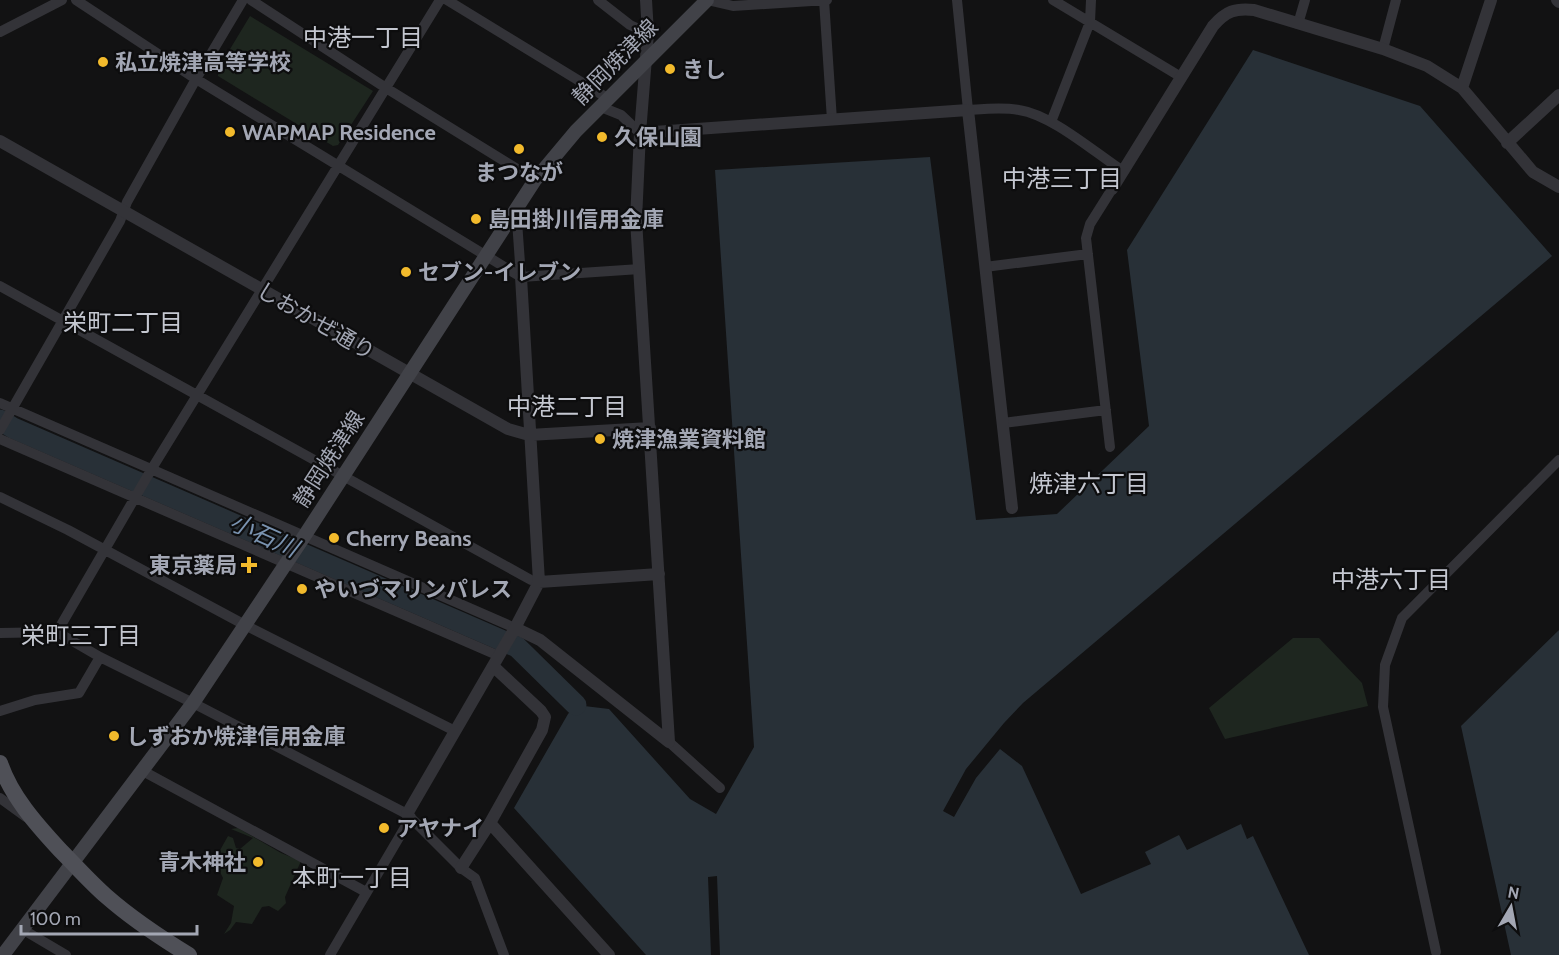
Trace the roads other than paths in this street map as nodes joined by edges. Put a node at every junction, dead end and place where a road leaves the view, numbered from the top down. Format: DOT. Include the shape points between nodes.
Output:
graph roads {
  1 [pos="62,0"];
  2 [pos="76,0"];
  3 [pos="243,0"];
  4 [pos="250,0"];
  5 [pos="440,0"];
  6 [pos="447,0"];
  7 [pos="598,0"];
  8 [pos="646,0"];
  9 [pos="707,0"];
  10 [pos="825,0"];
  11 [pos="957,0"];
  12 [pos="1053,0"];
  13 [pos="1091,0"];
  14 [pos="1305,0"];
  15 [pos="1396,0"];
  16 [pos="1491,0"];
  17 [pos="1231,5"];
  18 [pos="1090,22"];
  19 [pos="1298,24"];
  20 [pos="0,32"];
  21 [pos="648,33"];
  22 [pos="1383,49"];
  23 [pos="645,62"];
  24 [pos="1181,77"];
  25 [pos="195,80"];
  26 [pos="386,88"];
  27 [pos="1462,88"];
  28 [pos="1559,94"];
  29 [pos="605,103"];
  30 [pos="968,110"];
  31 [pos="832,120"];
  32 [pos="1051,122"];
  33 [pos="640,133"];
  34 [pos="0,141"];
  35 [pos="1507,143"];
  36 [pos="338,167"];
  37 [pos="1122,171"];
  38 [pos="535,180"];
  39 [pos="1559,187"];
  40 [pos="1112,189"];
  41 [pos="516,207"];
  42 [pos="123,212"];
  43 [pos="1088,254"];
  44 [pos="485,255"];
  45 [pos="986,267"];
  46 [pos="640,269"];
  47 [pos="521,277"];
  48 [pos="0,286"];
  49 [pos="261,290"];
  50 [pos="62,320"];
  51 [pos="409,374"];
  52 [pos="196,395"];
  53 [pos="0,403"];
  54 [pos="11,410"];
  55 [pos="1106,410"];
  56 [pos="1003,423"];
  57 [pos="650,428"];
  58 [pos="0,430"];
  59 [pos="529,435"];
  60 [pos="0,439"];
  61 [pos="1110,447"];
  62 [pos="1559,460"];
  63 [pos="150,471"];
  64 [pos="344,476"];
  65 [pos="0,496"];
  66 [pos="134,497"];
  67 [pos="1012,508"];
  68 [pos="304,537"];
  69 [pos="104,551"];
  70 [pos="287,563"];
  71 [pos="659,574"];
  72 [pos="540,582"];
  73 [pos="245,626"];
  74 [pos="513,630"];
  75 [pos="57,632"];
  76 [pos="0,633"];
  77 [pos="100,657"];
  78 [pos="497,659"];
  79 [pos="194,703"];
  80 [pos="0,711"];
  81 [pos="455,731"];
  82 [pos="669,742"];
  83 [pos="0,763"];
  84 [pos="141,770"];
  85 [pos="3,785"];
  86 [pos="720,788"];
  87 [pos="0,798"];
  88 [pos="409,815"];
  89 [pos="490,823"];
  90 [pos="36,824"];
  91 [pos="73,863"];
  92 [pos="461,868"];
  93 [pos="366,892"];
  94 [pos="22,929"];
  95 [pos="167,949"];
  96 [pos="1436,951"];
  97 [pos="3,955"];
  98 [pos="66,955"];
  99 [pos="189,955"];
  100 [pos="330,955"];
  101 [pos="504,955"];
  102 [pos="609,955"];
  1 -- 20 [label="street"];
  2 -- 25 [label="street"];
  3 -- 25 [label="street"];
  4 -- 26 [label="street"];
  5 -- 26 [label="street"];
  6 -- 29 [label="street"];
  7 -- 21 [label="street" via="630,25"];
  8 -- 21 [label="street"];
  9 -- 10 [label="street" via="733,6"];
  9 -- 23 [label="main road, 静岡焼津線"];
  10 -- 31 [label="street"];
  11 -- 30 [label="street"];
  12 -- 18 [label="street"];
  13 -- 18 [label="street"];
  14 -- 19 [label="street"];
  15 -- 22 [label="street"];
  16 -- 27 [label="street"];
  17 -- 19 [label="street"];
  17 -- 24 [label="street"];
  18 -- 24 [label="street"];
  18 -- 32 [label="street"];
  19 -- 22 [label="street"];
  21 -- 23 [label="street"];
  22 -- 27 [label="street" via="1427,66"];
  23 -- 29 [label="main road, 静岡焼津線"];
  23 -- 33 [label="street"];
  24 -- 37 [label="street"];
  25 -- 36 [label="street"];
  25 -- 42 [label="street"];
  26 -- 36 [label="street"];
  26 -- 38 [label="street"];
  27 -- 35 [label="street"];
  28 -- 35 [label="street"];
  29 -- 33 [label="street"];
  29 -- 38 [label="main road, 静岡焼津線"];
  30 -- 31 [label="street"];
  30 -- 32 [label="street" via="1017,109"];
  30 -- 45 [label="street"];
  31 -- 33 [label="street"];
  32 -- 37 [label="street"];
  33 -- 46 [label="street" via="636,220"];
  34 -- 42 [label="street, しおかぜ通り"];
  35 -- 39 [label="street" via="1533,172"];
  36 -- 44 [label="street"];
  36 -- 49 [label="street"];
  37 -- 40 [label="street"];
  38 -- 41 [label="main road, 静岡焼津線"];
  40 -- 43 [label="street" via="1087,231"];
  41 -- 44 [label="main road, 静岡焼津線"];
  41 -- 47 [label="street"];
  42 -- 49 [label="street, しおかぜ通り"];
  42 -- 50 [label="street"];
  43 -- 45 [label="street"];
  43 -- 55 [label="street"];
  44 -- 47 [label="street"];
  44 -- 51 [label="main road, 静岡焼津線"];
  45 -- 56 [label="street"];
  46 -- 47 [label="street"];
  46 -- 57 [label="street"];
  47 -- 59 [label="street"];
  48 -- 50 [label="street"];
  49 -- 51 [label="street, しおかぜ通り"];
  49 -- 52 [label="street"];
  50 -- 52 [label="street"];
  50 -- 54 [label="street"];
  51 -- 59 [label="street, しおかぜ通り" via="508,429"];
  51 -- 64 [label="main road, 静岡焼津線"];
  52 -- 63 [label="street"];
  52 -- 64 [label="street"];
  53 -- 54 [label="street"];
  54 -- 58 [label="street"];
  54 -- 63 [label="street"];
  55 -- 56 [label="street"];
  55 -- 61 [label="street"];
  56 -- 67 [label="street"];
  57 -- 59 [label="street, しおかぜ通り"];
  57 -- 71 [label="street"];
  59 -- 72 [label="street"];
  60 -- 66 [label="street"];
  62 -- 96 [label="street" via="1402,618 1385,665 1383,707"];
  63 -- 66 [label="street"];
  63 -- 68 [label="street"];
  64 -- 68 [label="main road, 静岡焼津線"];
  64 -- 72 [label="street"];
  65 -- 69 [label="street"];
  66 -- 69 [label="street"];
  66 -- 70 [label="street"];
  68 -- 70 [label="main road, 静岡焼津線"];
  68 -- 74 [label="street"];
  69 -- 73 [label="street"];
  69 -- 75 [label="street"];
  70 -- 73 [label="main road, 静岡焼津線"];
  70 -- 78 [label="street"];
  71 -- 72 [label="street"];
  71 -- 82 [label="street"];
  72 -- 74 [label="street"];
  73 -- 79 [label="main road, 静岡焼津線"];
  73 -- 81 [label="street"];
  74 -- 78 [label="street"];
  74 -- 82 [label="street" via="540,640"];
  75 -- 76 [label="street"];
  75 -- 77 [label="street"];
  77 -- 79 [label="street"];
  77 -- 80 [label="street" via="79,693"];
  78 -- 81 [label="street"];
  78 -- 89 [label="street" via="545,717"];
  79 -- 84 [label="main road, 静岡焼津線"];
  79 -- 88 [label="street"];
  81 -- 88 [label="street"];
  82 -- 86 [label="street"];
  83 -- 85 [label="main road"];
  84 -- 91 [label="main road, 静岡焼津線"];
  84 -- 93 [label="street"];
  85 -- 90 [label="main road"];
  87 -- 90 [label="street"];
  88 -- 92 [label="street"];
  88 -- 93 [label="street"];
  89 -- 92 [label="street"];
  89 -- 102 [label="street"];
  90 -- 91 [label="main road"];
  91 -- 94 [label="main road, 静岡焼津線"];
  91 -- 95 [label="main road"];
  92 -- 101 [label="street" via="475,878"];
  93 -- 100 [label="street"];
  94 -- 97 [label="main road, 静岡焼津線"];
  94 -- 98 [label="street"];
  95 -- 99 [label="main road"];
}
